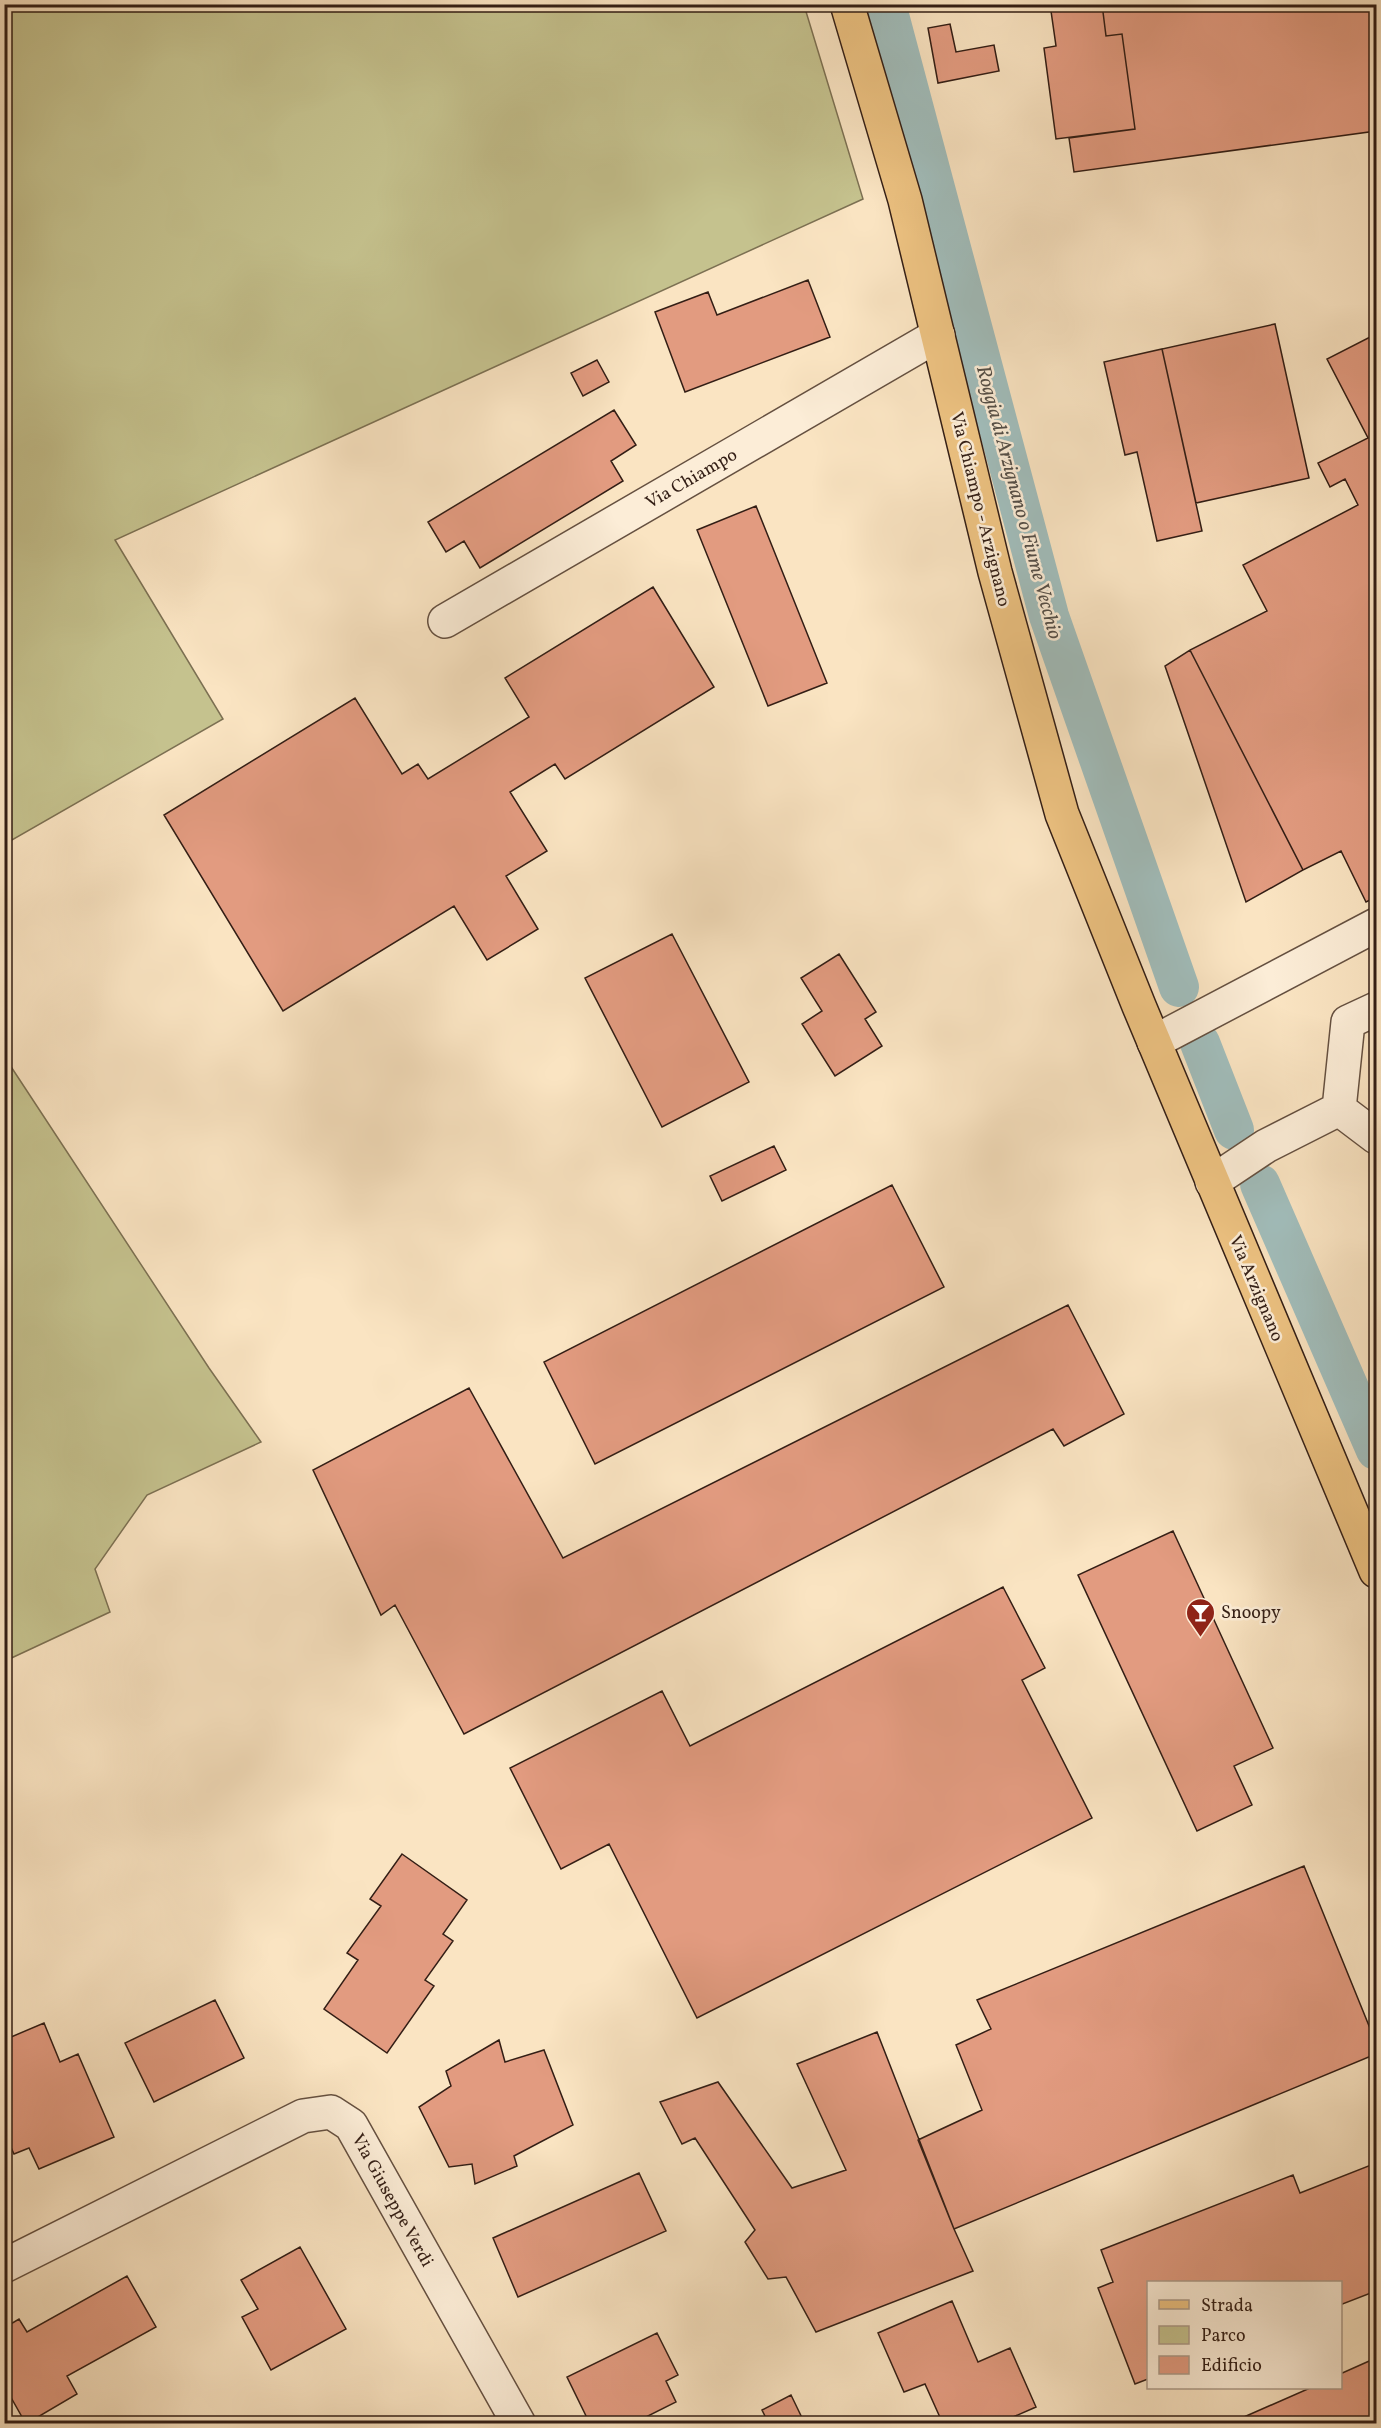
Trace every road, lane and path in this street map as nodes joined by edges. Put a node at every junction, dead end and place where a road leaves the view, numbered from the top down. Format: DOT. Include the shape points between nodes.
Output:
graph roads {
  1 [pos="847,4"];
  2 [pos="938,336"];
  3 [pos="445,621"];
  4 [pos="1377,925"];
  5 [pos="1139,1006"];
  6 [pos="1377,1009"];
  7 [pos="1154,1042"];
  8 [pos="1339,1109"];
  9 [pos="1377,1137"];
  10 [pos="1212,1182"];
  11 [pos="1377,1570"];
  12 [pos="4,2266"];
  13 [pos="519,2424"];
  1 -- 2 [label="main road, Via Chiampo - Arzignano" via="905,200"];
  2 -- 3 [label="street, Via Chiampo"];
  2 -- 5 [label="main road, Via Chiampo - Arzignano" via="995,572 1062,814"];
  4 -- 7 [label="street"];
  5 -- 7 [label="main road, Via Arzignano"];
  6 -- 8 [label="street" via="1348,1022"];
  7 -- 10 [label="main road, Via Arzignano"];
  8 -- 9 [label="street"];
  8 -- 10 [label="street" via="1266,1146"];
  10 -- 11 [label="main road, Via Arzignano"];
  12 -- 13 [label="street, Via Giuseppe Verdi" via="303,2116 331,2112 351,2126"];
}
